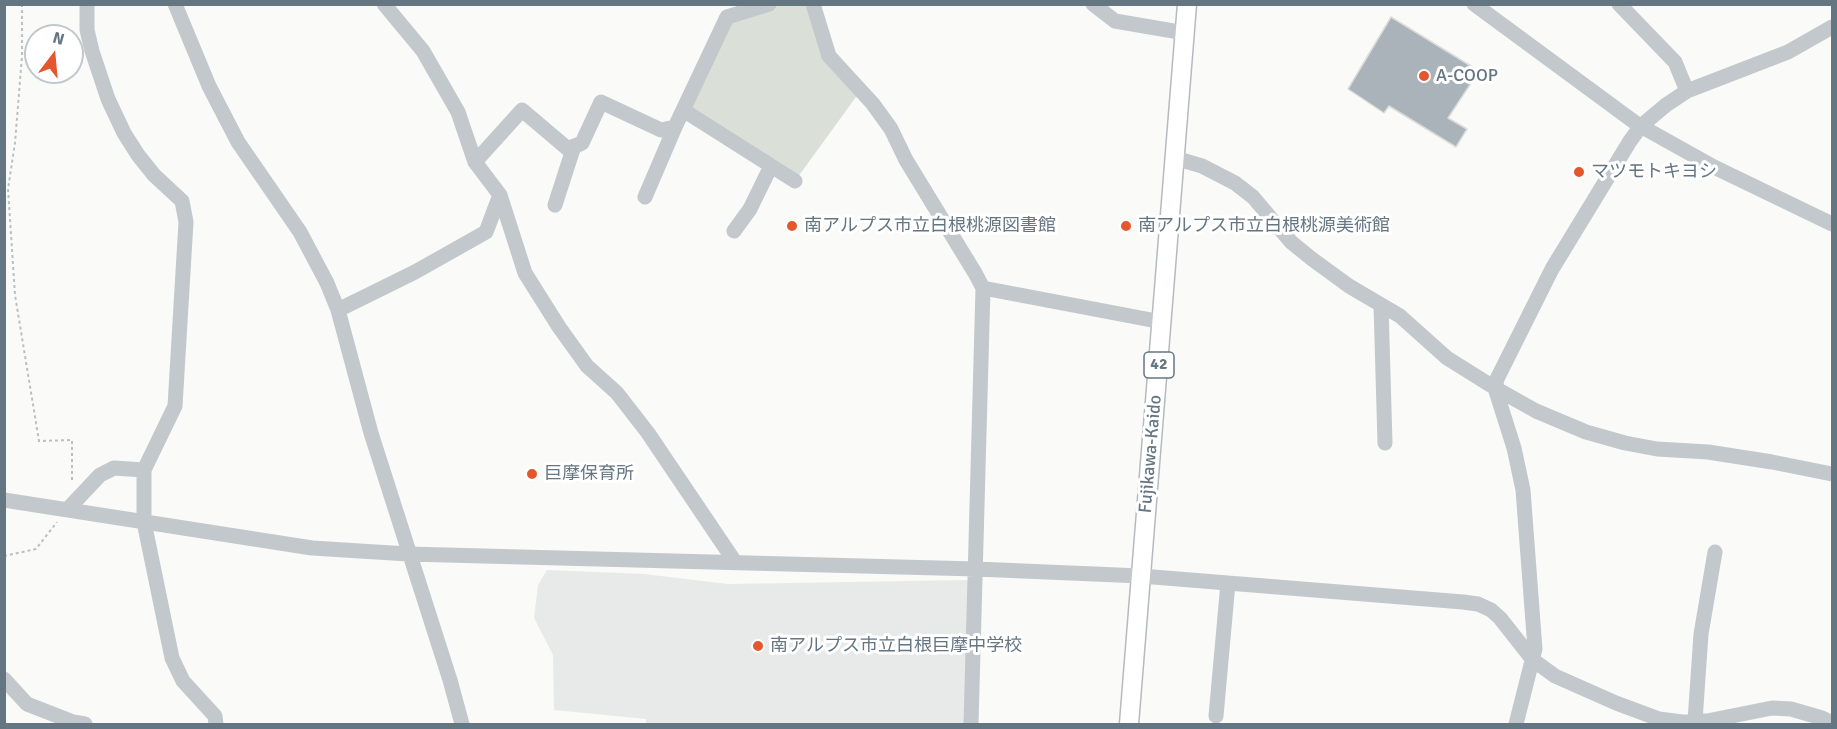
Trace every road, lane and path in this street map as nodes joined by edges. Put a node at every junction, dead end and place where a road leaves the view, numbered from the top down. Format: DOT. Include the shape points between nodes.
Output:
graph roads {
  1 [pos="22,4"];
  2 [pos="87,4"];
  3 [pos="175,4"];
  4 [pos="384,4"];
  5 [pos="769,4"];
  6 [pos="813,4"];
  7 [pos="1093,4"];
  8 [pos="1187,4"];
  9 [pos="1474,4"];
  10 [pos="1619,4"];
  11 [pos="1833,27"];
  12 [pos="1185,33"];
  13 [pos="1687,91"];
  14 [pos="683,110"];
  15 [pos="1641,126"];
  16 [pos="675,127"];
  17 [pos="574,146"];
  18 [pos="1175,158"];
  19 [pos="475,162"];
  20 [pos="771,166"];
  21 [pos="795,181"];
  22 [pos="500,195"];
  23 [pos="645,197"];
  24 [pos="555,205"];
  25 [pos="1833,224"];
  26 [pos="734,231"];
  27 [pos="982,288"];
  28 [pos="1381,305"];
  29 [pos="338,310"];
  30 [pos="1162,322"];
  31 [pos="1495,388"];
  32 [pos="1385,443"];
  33 [pos="144,470"];
  34 [pos="1833,474"];
  35 [pos="4,500"];
  36 [pos="70,507"];
  37 [pos="144,522"];
  38 [pos="1715,552"];
  39 [pos="408,554"];
  40 [pos="4,556"];
  41 [pos="735,562"];
  42 [pos="976,568"];
  43 [pos="1142,576"];
  44 [pos="1228,583"];
  45 [pos="1533,660"];
  46 [pos="4,679"];
  47 [pos="4,699"];
  48 [pos="27,704"];
  49 [pos="1216,716"];
  50 [pos="1695,721"];
  51 [pos="1833,723"];
  52 [pos="85,724"];
  53 [pos="216,724"];
  54 [pos="462,724"];
  55 [pos="971,724"];
  56 [pos="1129,724"];
  57 [pos="1516,724"];
  1 -- 36 [label="path" via="22,56 8,189 15,295 39,441 72,440"];
  2 -- 33 [label="street" via="87,30 108,99 138,155 182,201 186,222 176,406"];
  3 -- 29 [label="street" via="209,86 238,142 300,232"];
  4 -- 19 [label="street" via="441,80 458,112"];
  5 -- 14 [label="street" via="727,17"];
  6 -- 27 [label="street" via="829,56 891,129"];
  7 -- 12 [label="street" via="1114,21"];
  8 -- 12 [label="main road, Fujikawa-Kaido / 42"];
  9 -- 15 [label="street"];
  10 -- 13 [label="street" via="1675,62"];
  11 -- 13 [label="street" via="1788,52"];
  12 -- 18 [label="main road, Fujikawa-Kaido / 42"];
  13 -- 15 [label="street"];
  14 -- 16 [label="street"];
  14 -- 20 [label="street"];
  15 -- 25 [label="street" via="1714,167"];
  15 -- 31 [label="street" via="1552,269"];
  16 -- 17 [label="street" via="661,130 601,102 582,143"];
  16 -- 23 [label="street"];
  17 -- 19 [label="street" via="568,149 522,110"];
  17 -- 24 [label="street"];
  18 -- 28 [label="street" via="1235,183 1253,197 1291,242"];
  18 -- 30 [label="main road, Fujikawa-Kaido / 42"];
  19 -- 22 [label="street"];
  20 -- 21 [label="street"];
  20 -- 26 [label="street" via="750,209"];
  22 -- 29 [label="street" via="486,232"];
  22 -- 41 [label="street" via="525,273 559,327 587,366 617,393 648,433"];
  27 -- 30 [label="street"];
  27 -- 42 [label="street"];
  28 -- 31 [label="street" via="1400,316 1447,358"];
  28 -- 32 [label="street"];
  29 -- 39 [label="street"];
  30 -- 43 [label="main road, Fujikawa-Kaido / 42"];
  31 -- 34 [label="street" via="1536,411 1625,443 1708,452"];
  31 -- 45 [label="street" via="1523,490"];
  33 -- 36 [label="street" via="114,468 100,475"];
  33 -- 37 [label="street"];
  35 -- 36 [label="street"];
  36 -- 37 [label="street"];
  36 -- 40 [label="path" via="36,549"];
  37 -- 39 [label="street" via="312,549"];
  37 -- 53 [label="street" via="172,658 183,681 215,716"];
  38 -- 50 [label="street" via="1701,634"];
  39 -- 41 [label="street"];
  39 -- 54 [label="street"];
  41 -- 42 [label="street"];
  42 -- 43 [label="street"];
  42 -- 55 [label="street"];
  43 -- 44 [label="street"];
  43 -- 56 [label="main road, Fujikawa-Kaido / 42"];
  44 -- 45 [label="street" via="1478,604 1500,618"];
  44 -- 49 [label="street"];
  45 -- 50 [label="street" via="1555,676 1616,703 1659,719"];
  45 -- 57 [label="street"];
  46 -- 48 [label="street"];
  47 -- 48 [label="street"];
  48 -- 52 [label="street"];
  50 -- 51 [label="street" via="1772,708 1791,709"];
}
